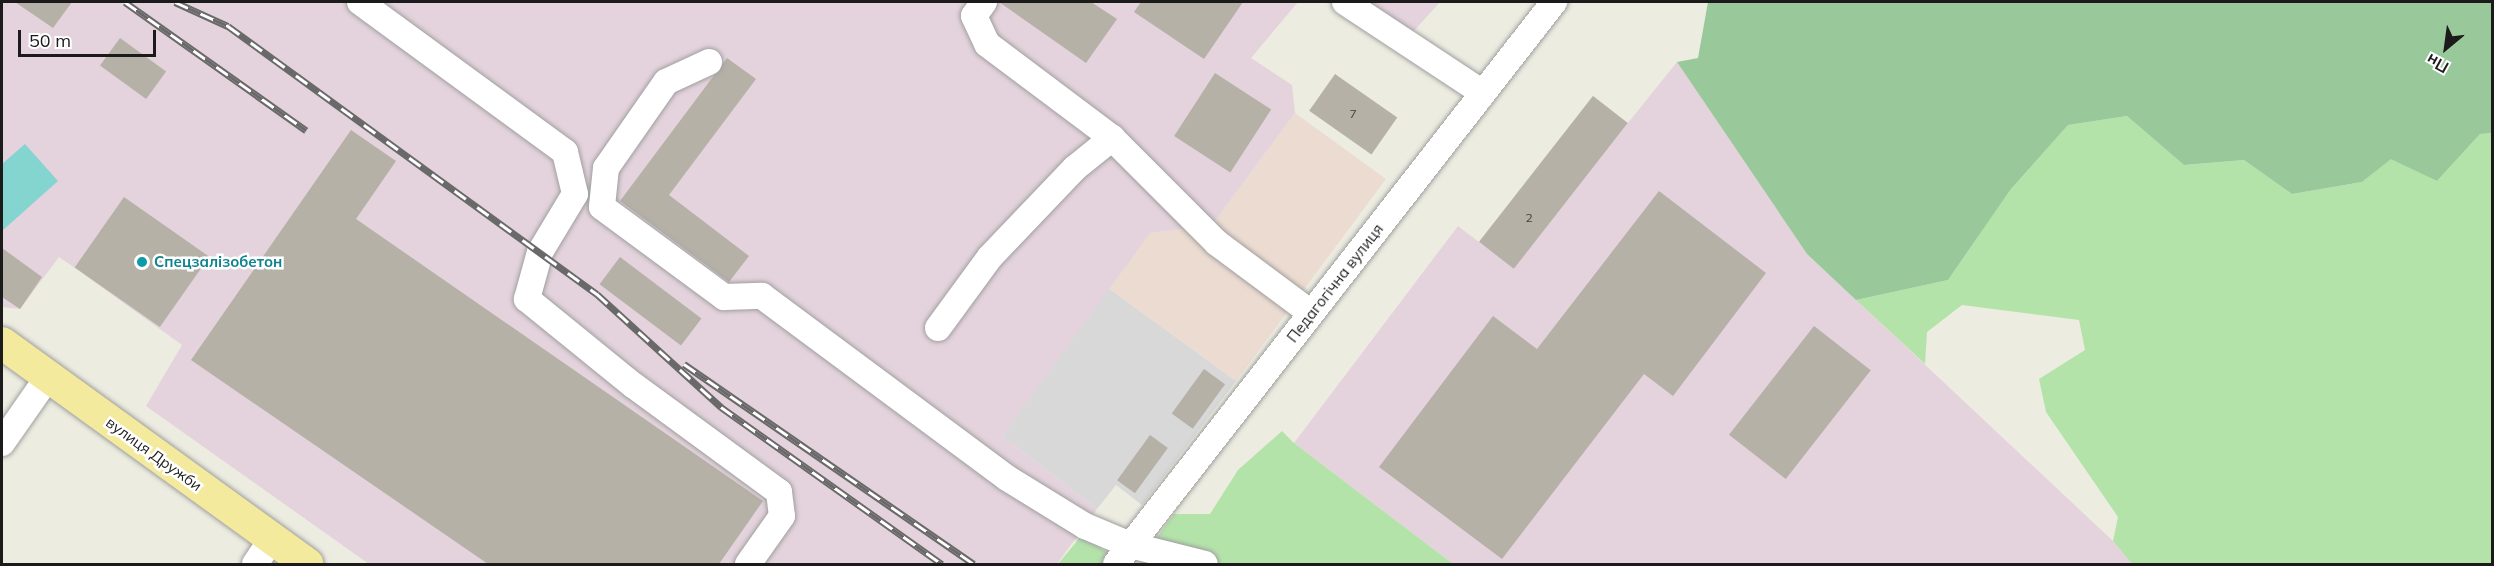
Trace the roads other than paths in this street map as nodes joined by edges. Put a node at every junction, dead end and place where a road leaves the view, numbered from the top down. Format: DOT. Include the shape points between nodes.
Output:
graph roads {
  1 [pos="360,2"];
  2 [pos="984,2"];
  3 [pos="1345,2"];
  4 [pos="1554,2"];
  5 [pos="709,62"];
  6 [pos="1483,93"];
  7 [pos="1112,138"];
  8 [pos="1311,313"];
  9 [pos="938,328"];
  10 [pos="2,343"];
  11 [pos="48,377"];
  12 [pos="2,443"];
  13 [pos="263,552"];
  14 [pos="1123,555"];
  15 [pos="307,564"];
  16 [pos="748,564"];
  17 [pos="1205,564"];
  1 -- 16 [label="street" via="565,152 575,194 540,252 527,299 633,385 779,492 782,516"];
  2 -- 7 [label="street" via="974,16 987,44"];
  3 -- 6 [label="street"];
  4 -- 6 [label="street, Педагогічна вулиця"];
  5 -- 14 [label="street" via="666,82 606,168 602,207 724,297 762,296 1007,478 1085,526"];
  6 -- 8 [label="street, Педагогічна вулиця"];
  7 -- 8 [label="street" via="1217,243"];
  7 -- 9 [label="street" via="1075,168 990,257"];
  8 -- 14 [label="street, Педагогічна вулиця"];
  10 -- 11 [label="main road, вулиця Дружби"];
  11 -- 12 [label="street"];
  11 -- 13 [label="main road, вулиця Дружби"];
  13 -- 15 [label="main road, вулиця Дружби"];
  14 -- 17 [label="street"];
}
